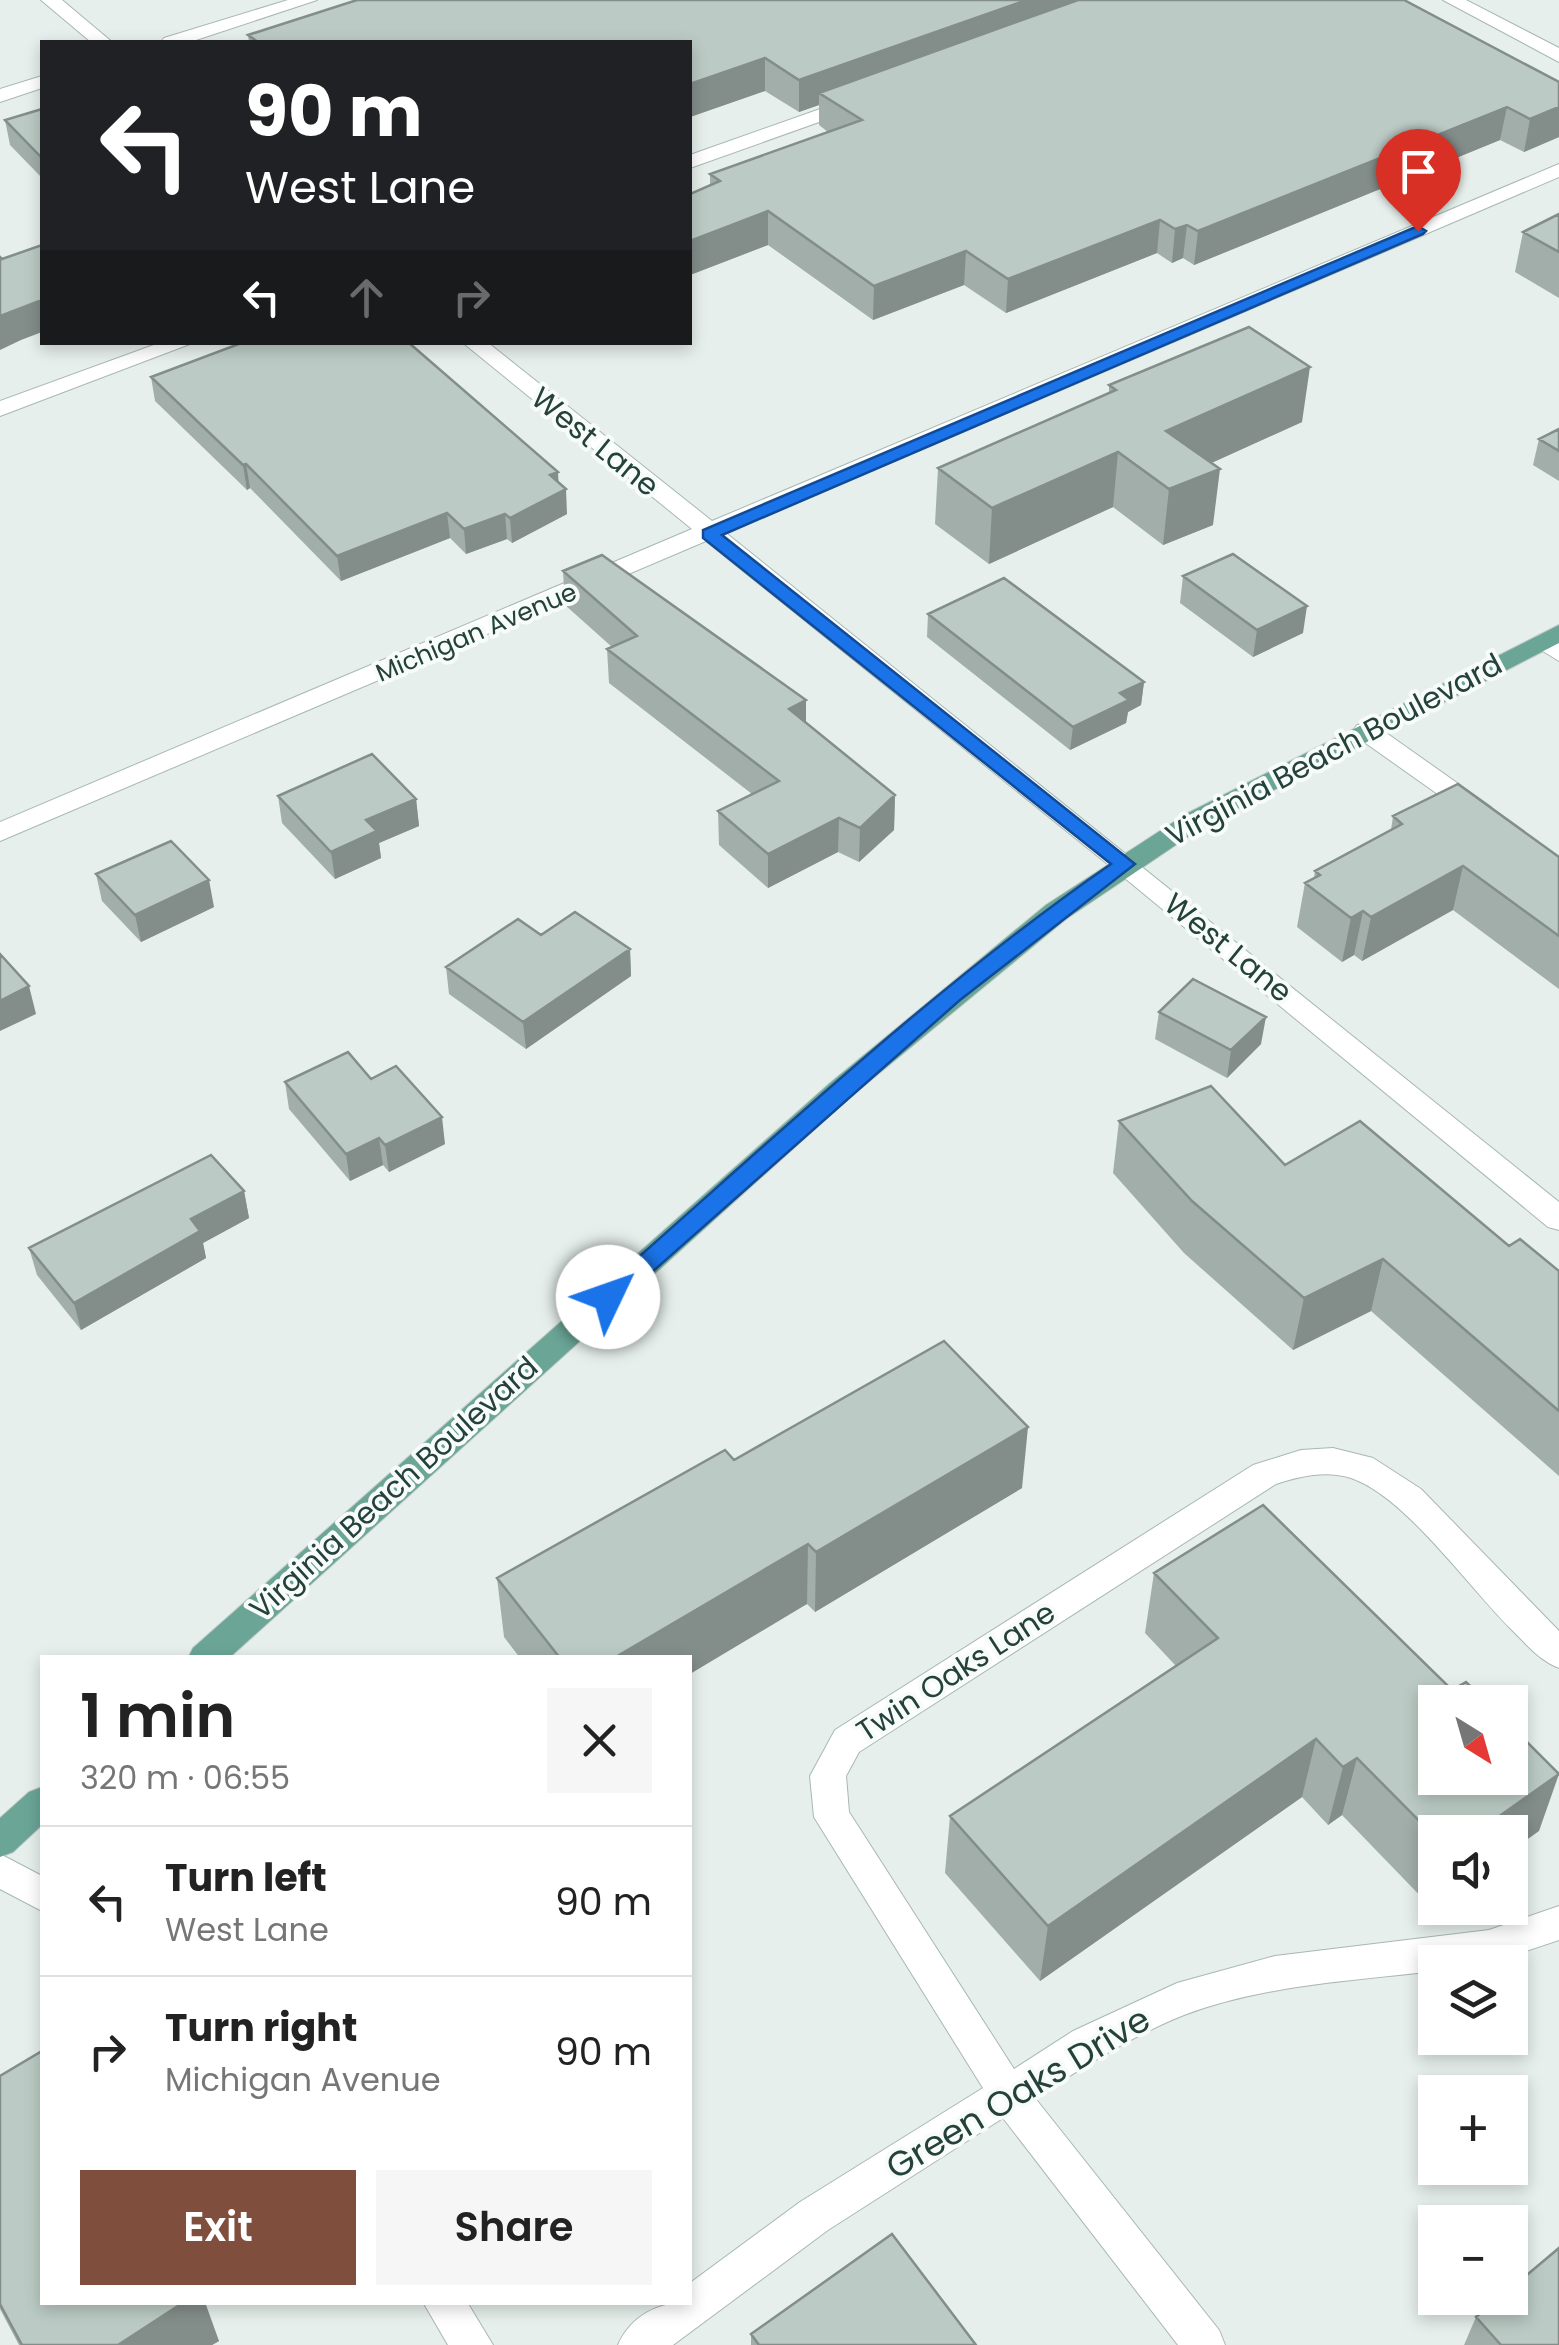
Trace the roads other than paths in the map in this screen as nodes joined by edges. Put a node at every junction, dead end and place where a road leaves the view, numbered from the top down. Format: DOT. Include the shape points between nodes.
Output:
graph roads {
  1 [pos="50,0"];
  2 [pos="308,0"];
  3 [pos="1452,0"];
  4 [pos="100,40"];
  5 [pos="178,40"];
  6 [pos="1559,56"];
  7 [pos="40,83"];
  8 [pos="0,96"];
  9 [pos="872,97"];
  10 [pos="692,161"];
  11 [pos="1559,170"];
  12 [pos="176,345"];
  13 [pos="477,345"];
  14 [pos="0,408"];
  15 [pos="710,534"];
  16 [pos="1553,642"];
  17 [pos="1366,731"];
  18 [pos="1501,826"];
  19 [pos="0,832"];
  20 [pos="1125,864"];
  21 [pos="1559,1219"];
  22 [pos="1559,1653"];
  23 [pos="208,1655"];
  24 [pos="40,1805"];
  25 [pos="0,1841"];
  26 [pos="0,1870"];
  27 [pos="40,1894"];
  28 [pos="1559,1923"];
  29 [pos="1008,2094"];
  30 [pos="445,2305"];
  31 [pos="472,2345"];
  32 [pos="639,2345"];
  33 [pos="1204,2345"];
  1 -- 4 [label="street"];
  2 -- 5 [label="street"];
  3 -- 6 [label="street"];
  7 -- 8 [label="street"];
  9 -- 10 [label="street"];
  11 -- 15 [label="street, Michigan Avenue"];
  12 -- 14 [label="street"];
  13 -- 15 [label="street, West Lane"];
  15 -- 19 [label="street, Michigan Avenue"];
  15 -- 20 [label="street, West Lane"];
  16 -- 17 [label="main road, Virginia Beach Boulevard"];
  17 -- 18 [label="street"];
  17 -- 20 [label="main road, Virginia Beach Boulevard"];
  20 -- 21 [label="street, West Lane"];
  20 -- 23 [label="main road, Virginia Beach Boulevard" via="1056,912 839,1091"];
  22 -- 29 [label="street, Twin Oaks Lane" via="1402,1488 1368,1469 1330,1460 1291,1463 847,1741 830,1762 825,1792 832,1817"];
  24 -- 25 [label="main road"];
  26 -- 27 [label="street"];
  28 -- 29 [label="street, Green Oaks Drive" via="1489,1947 1274,1973 1178,2000 1087,2044"];
  29 -- 32 [label="street, Green Oaks Drive" via="814,2216"];
  29 -- 33 [label="street, Twin Oaks Lane"];
  30 -- 31 [label="street"];
}
